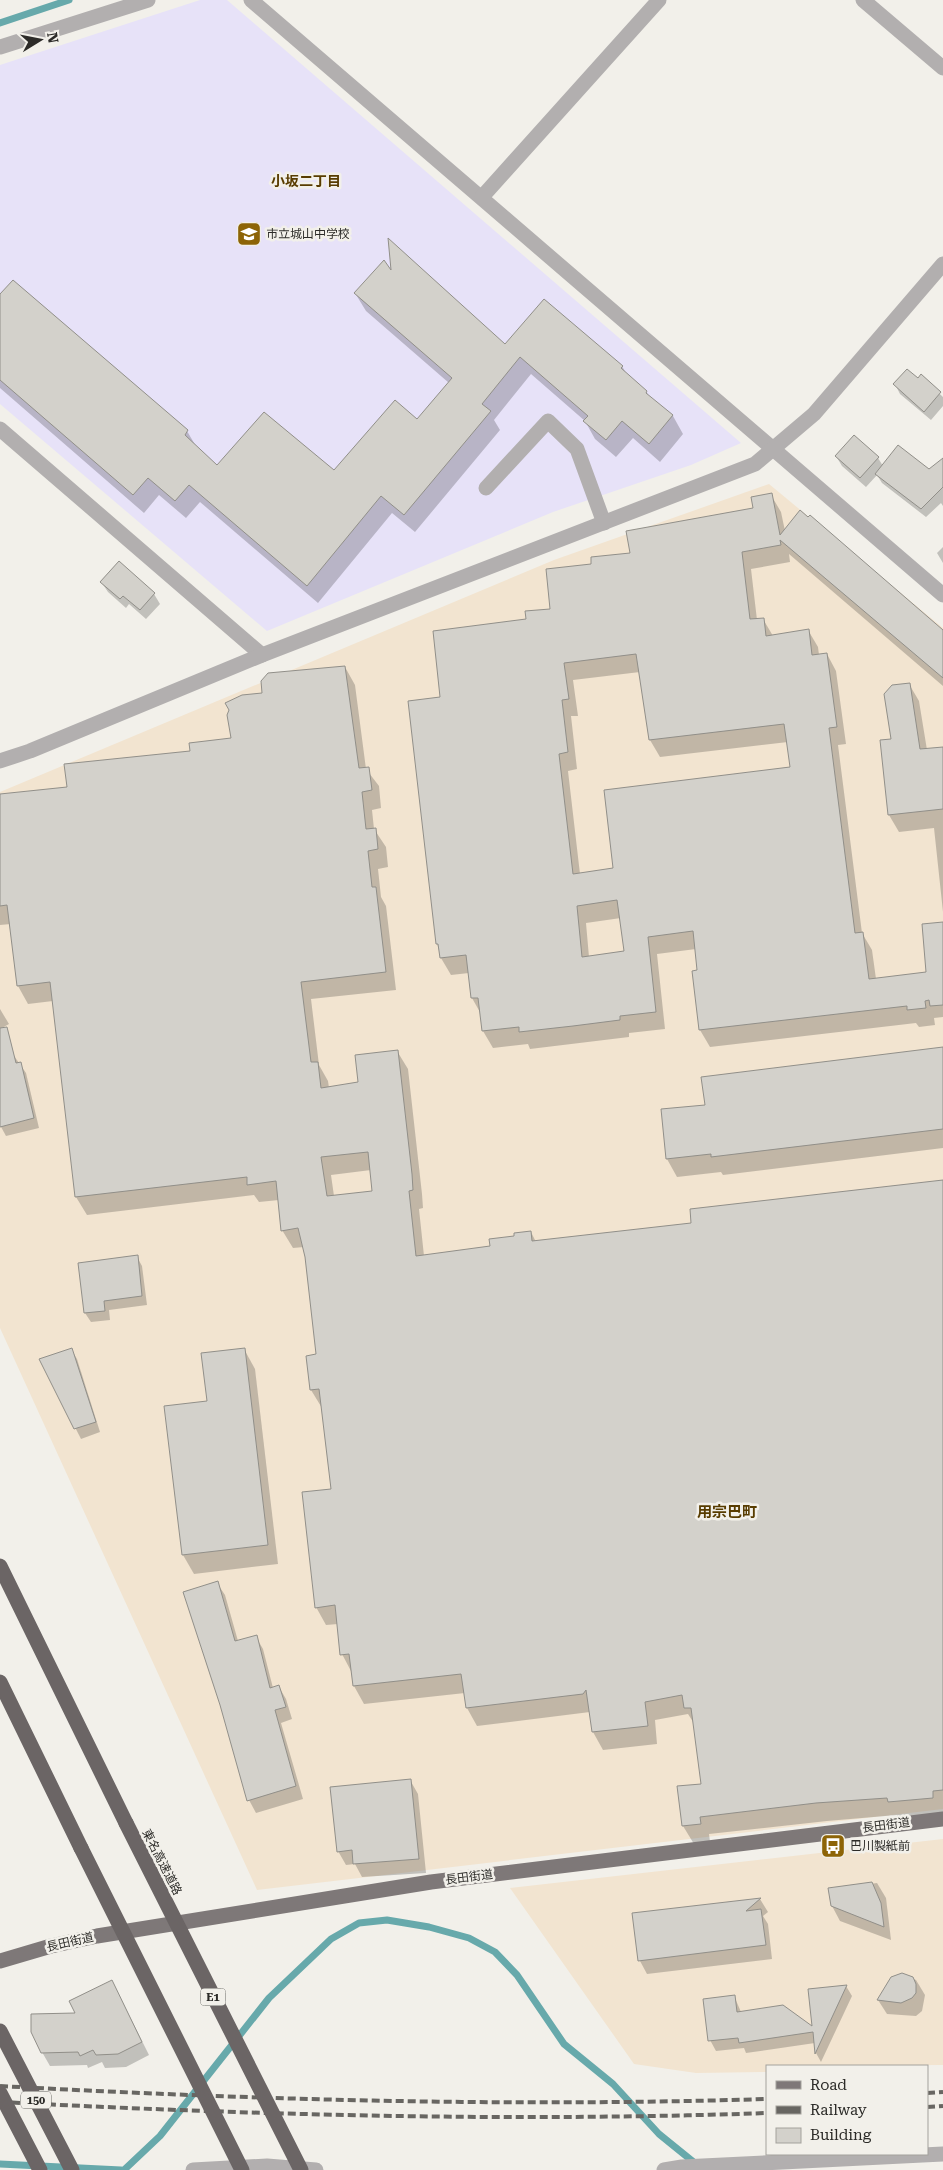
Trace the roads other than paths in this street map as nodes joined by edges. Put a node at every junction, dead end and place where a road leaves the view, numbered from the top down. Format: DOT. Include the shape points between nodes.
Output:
graph roads {
  1 [pos="148,0"];
  2 [pos="251,0"];
  3 [pos="658,0"];
  4 [pos="863,0"];
  5 [pos="0,47"];
  6 [pos="943,68"];
  7 [pos="482,197"];
  8 [pos="943,264"];
  9 [pos="0,429"];
  10 [pos="775,450"];
  11 [pos="486,488"];
  12 [pos="604,523"];
  13 [pos="943,595"];
  14 [pos="262,655"];
  15 [pos="0,760"];
  16 [pos="0,1566"];
  17 [pos="0,1682"];
  18 [pos="943,1819"];
  19 [pos="0,1961"];
  20 [pos="0,2031"];
  21 [pos="0,2093"];
  22 [pos="943,2154"];
  23 [pos="923,2155"];
  24 [pos="928,2155"];
  25 [pos="40,2170"];
  26 [pos="72,2170"];
  27 [pos="192,2170"];
  28 [pos="242,2170"];
  29 [pos="301,2170"];
  30 [pos="316,2170"];
  31 [pos="664,2170"];
  1 -- 5 [label="street"];
  2 -- 7 [label="street"];
  3 -- 7 [label="street"];
  4 -- 6 [label="street"];
  7 -- 10 [label="street"];
  8 -- 10 [label="street" via="814,414"];
  9 -- 14 [label="street"];
  10 -- 12 [label="street" via="755,464"];
  10 -- 13 [label="street"];
  11 -- 12 [label="street" via="548,421 577,449"];
  12 -- 14 [label="street"];
  14 -- 15 [label="street" via="30,751"];
  16 -- 29 [label="highway, 東名高速道路 / E1, bridge"];
  17 -- 28 [label="highway, bridge"];
  18 -- 19 [label="main road, 長田街道" via="431,1882 97,1936"];
  20 -- 26 [label="highway, 150, bridge"];
  21 -- 25 [label="highway, 150, bridge"];
  22 -- 24 [label="street"];
  23 -- 31 [label="street"];
  27 -- 30 [label="street" via="267,2166"];
}
